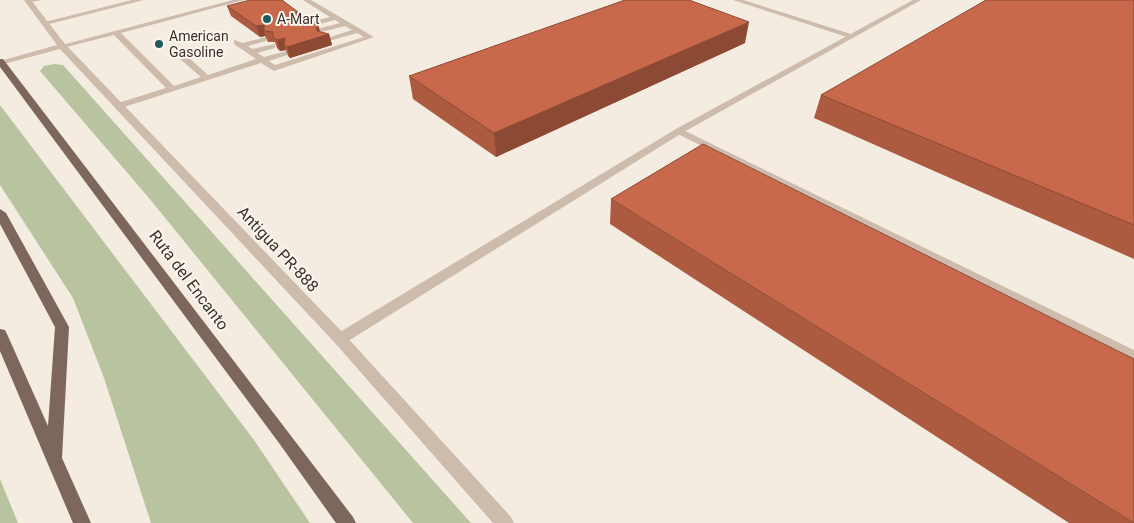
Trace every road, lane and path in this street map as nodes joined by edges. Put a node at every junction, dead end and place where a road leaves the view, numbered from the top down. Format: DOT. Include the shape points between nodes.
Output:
graph roads {
  1 [pos="38,0"];
  2 [pos="140,0"];
  3 [pos="241,0"];
  4 [pos="306,0"];
  5 [pos="736,0"];
  6 [pos="918,0"];
  7 [pos="28,1"];
  8 [pos="336,17"];
  9 [pos="45,23"];
  10 [pos="346,23"];
  11 [pos="303,27"];
  12 [pos="358,30"];
  13 [pos="116,32"];
  14 [pos="313,33"];
  15 [pos="850,35"];
  16 [pos="263,39"];
  17 [pos="325,40"];
  18 [pos="62,46"];
  19 [pos="272,46"];
  20 [pos="251,52"];
  21 [pos="284,53"];
  22 [pos="183,58"];
  23 [pos="263,60"];
  24 [pos="0,62"];
  25 [pos="207,78"];
  26 [pos="172,89"];
  27 [pos="118,106"];
  28 [pos="679,131"];
  29 [pos="0,213"];
  30 [pos="0,334"];
  31 [pos="340,339"];
  32 [pos="1134,357"];
  33 [pos="54,458"];
  34 [pos="82,523"];
  35 [pos="347,523"];
  36 [pos="505,523"];
  1 -- 7 [label="street"];
  2 -- 9 [label="street"];
  3 -- 13 [label="street" via="200,14"];
  4 -- 8 [label="street"];
  5 -- 15 [label="street"];
  6 -- 15 [label="street"];
  7 -- 9 [label="street, Antigua PR-888"];
  8 -- 10 [label="street"];
  8 -- 11 [label="street"];
  9 -- 18 [label="street, Antigua PR-888"];
  10 -- 12 [label="street"];
  10 -- 14 [label="street"];
  12 -- 17 [label="street"];
  12 -- 23 [label="street" via="370,37 274,68"];
  13 -- 18 [label="street"];
  13 -- 26 [label="street"];
  15 -- 28 [label="street"];
  16 -- 20 [label="street" via="240,44"];
  18 -- 24 [label="street"];
  18 -- 27 [label="street, Antigua PR-888"];
  19 -- 20 [label="street"];
  20 -- 23 [label="street"];
  21 -- 23 [label="street"];
  22 -- 25 [label="street"];
  23 -- 25 [label="street"];
  24 -- 35 [label="main road, Ruta del Encanto"];
  25 -- 26 [label="street"];
  26 -- 27 [label="street"];
  27 -- 31 [label="street, Antigua PR-888"];
  28 -- 31 [label="street"];
  28 -- 32 [label="street"];
  29 -- 33 [label="main road" via="62,326"];
  30 -- 33 [label="main road"];
  31 -- 36 [label="street, Antigua PR-888"];
  33 -- 34 [label="main road"];
}
